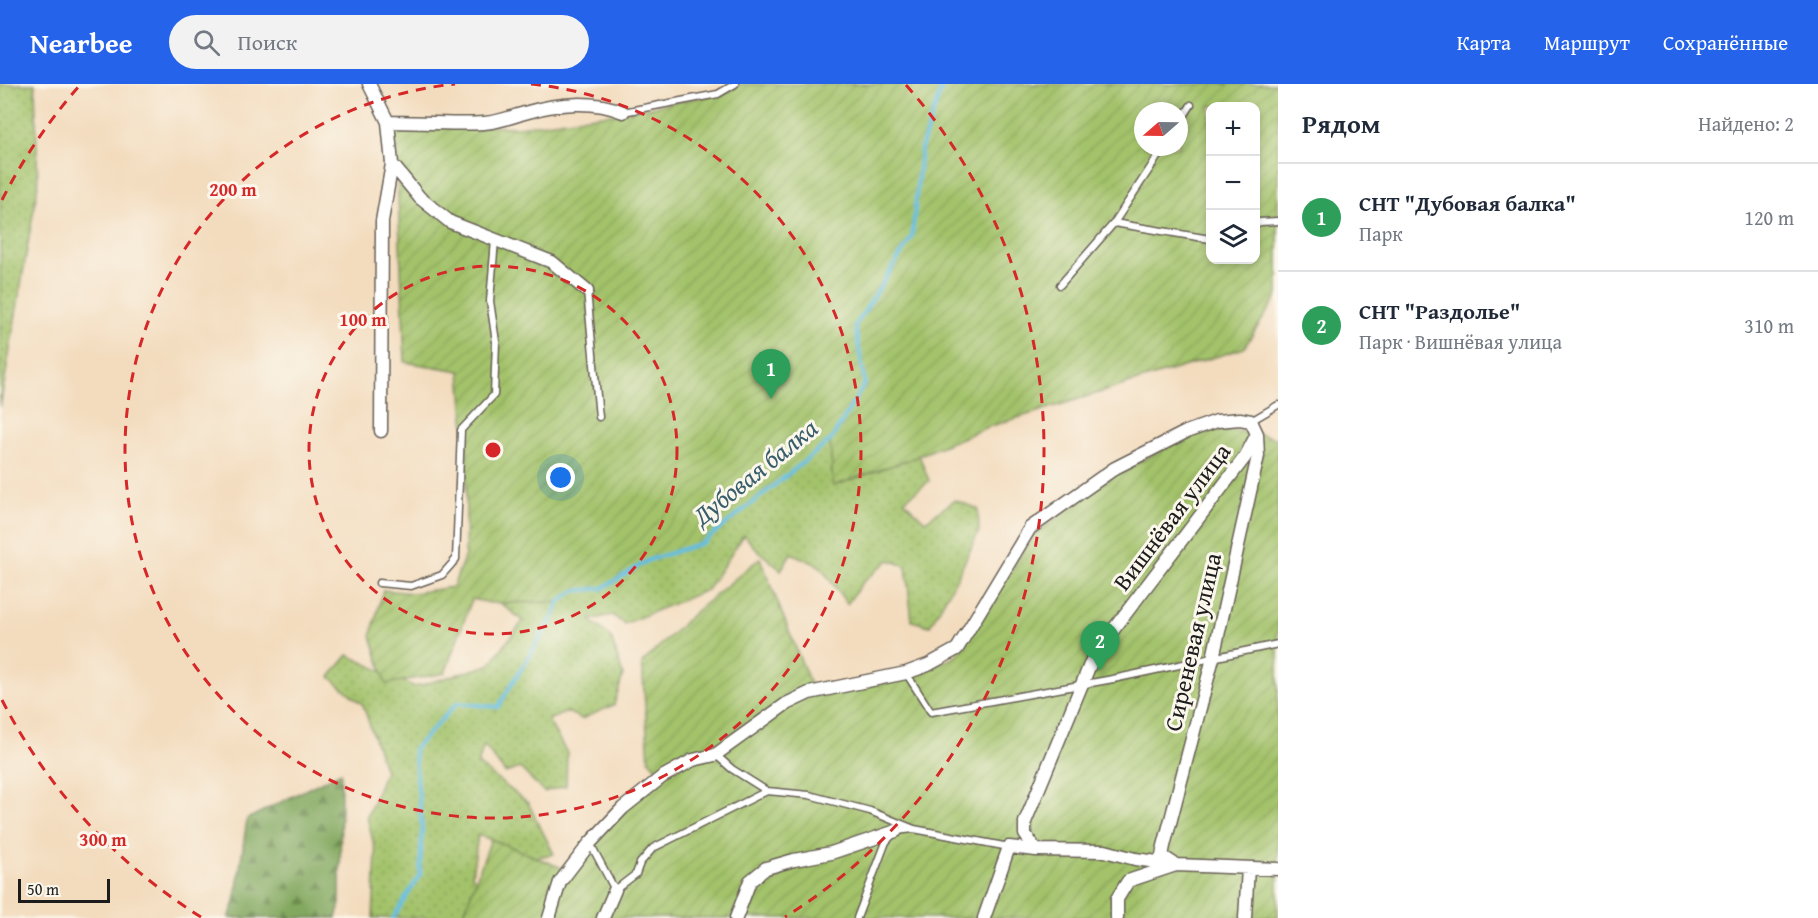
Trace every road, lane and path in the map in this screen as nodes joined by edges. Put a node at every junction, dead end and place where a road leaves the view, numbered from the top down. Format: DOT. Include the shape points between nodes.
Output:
graph roads {
  1 [pos="369,84"];
  2 [pos="735,84"];
  3 [pos="1191,105"];
  4 [pos="1188,110"];
  5 [pos="623,112"];
  6 [pos="388,122"];
  7 [pos="1158,156"];
  8 [pos="392,164"];
  9 [pos="1278,221"];
  10 [pos="1260,222"];
  11 [pos="1114,223"];
  12 [pos="1206,238"];
  13 [pos="495,240"];
  14 [pos="1060,285"];
  15 [pos="587,291"];
  16 [pos="1278,405"];
  17 [pos="599,417"];
  18 [pos="1251,421"];
  19 [pos="381,431"];
  20 [pos="1257,434"];
  21 [pos="379,583"];
  22 [pos="1278,644"];
  23 [pos="1214,658"];
  24 [pos="906,673"];
  25 [pos="1081,684"];
  26 [pos="715,755"];
  27 [pos="766,792"];
  28 [pos="914,829"];
  29 [pos="896,831"];
  30 [pos="590,843"];
  31 [pos="1009,847"];
  32 [pos="1036,850"];
  33 [pos="1176,865"];
  34 [pos="1248,868"];
  35 [pos="1278,869"];
  36 [pos="615,890"];
  37 [pos="549,918"];
  38 [pos="603,918"];
  39 [pos="736,918"];
  40 [pos="857,918"];
  41 [pos="984,918"];
  42 [pos="1117,918"];
  43 [pos="1245,918"];
  1 -- 6 [label="street"];
  2 -- 5 [label="lane" via="718,94"];
  3 -- 4 [label="lane"];
  5 -- 6 [label="street" via="584,104 552,106 484,123"];
  6 -- 8 [label="street"];
  7 -- 11 [label="lane"];
  8 -- 13 [label="street" via="420,198 450,222"];
  8 -- 19 [label="street" via="382,220"];
  9 -- 10 [label="lane"];
  11 -- 12 [label="lane"];
  11 -- 14 [label="lane"];
  13 -- 15 [label="street" via="552,262"];
  13 -- 21 [label="lane" via="490,301 496,342 494,395 461,430 456,559 442,575 411,586"];
  15 -- 17 [label="lane"];
  16 -- 18 [label="lane"];
  18 -- 20 [label="street, Сиреневая улица"];
  18 -- 24 [label="street" via="1216,421 1186,432 1115,468 1030,528 957,649"];
  20 -- 23 [label="street, Сиреневая улица" via="1258,456"];
  20 -- 25 [label="street, Вишнёвая улица" via="1245,457 1094,656"];
  22 -- 23 [label="lane"];
  23 -- 25 [label="lane"];
  23 -- 33 [label="street, Сиреневая улица" via="1162,856"];
  24 -- 25 [label="lane" via="932,712"];
  24 -- 26 [label="street" via="809,693 786,704"];
  25 -- 32 [label="street, Вишнёвая улица" via="1025,822 1025,834"];
  26 -- 27 [label="lane"];
  26 -- 30 [label="street" via="693,760 662,777 623,808"];
  27 -- 28 [label="lane" via="809,795 870,811"];
  27 -- 36 [label="lane" via="653,848 639,863 636,874"];
  28 -- 29 [label="lane"];
  28 -- 31 [label="lane"];
  29 -- 39 [label="street" via="831,853 766,868 750,881"];
  29 -- 40 [label="lane" via="886,842"];
  30 -- 36 [label="lane"];
  30 -- 37 [label="street" via="560,882"];
  31 -- 32 [label="street"];
  31 -- 41 [label="street"];
  32 -- 33 [label="street" via="1105,851"];
  33 -- 34 [label="street"];
  33 -- 42 [label="street" via="1128,881 1117,898"];
  34 -- 35 [label="street"];
  34 -- 43 [label="street"];
  36 -- 38 [label="street"];
}
